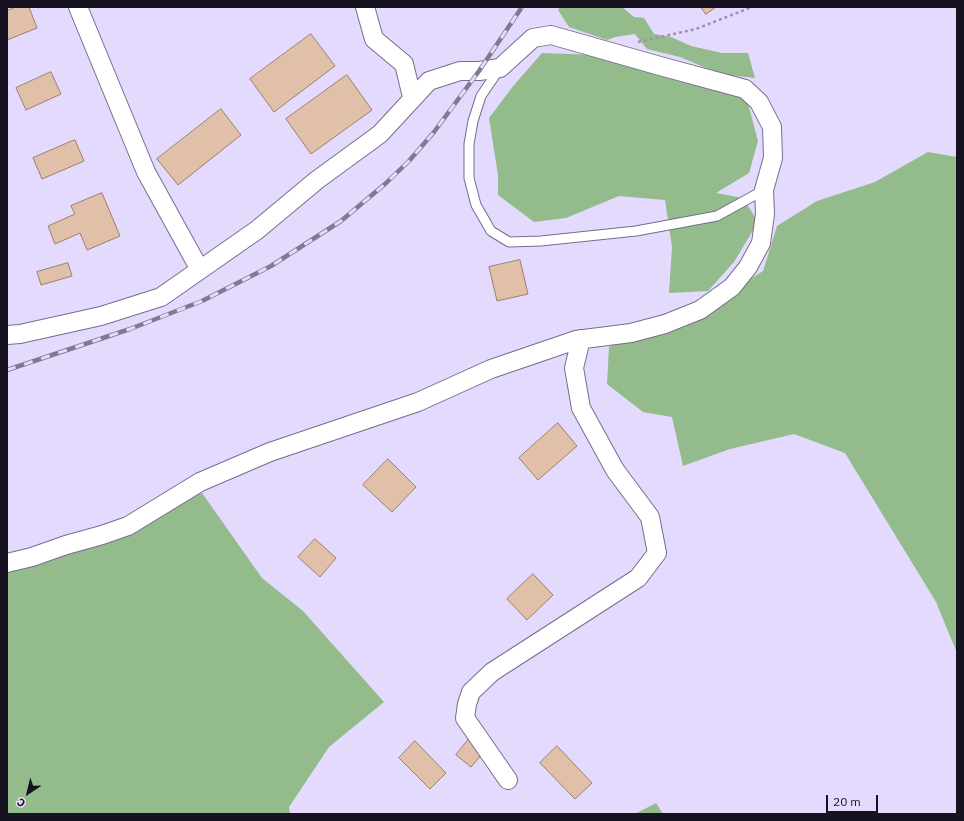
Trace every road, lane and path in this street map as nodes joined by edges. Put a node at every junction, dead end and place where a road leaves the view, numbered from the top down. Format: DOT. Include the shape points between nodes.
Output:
graph roads {
  1 [pos="78,7"];
  2 [pos="365,7"];
  3 [pos="752,7"];
  4 [pos="609,52"];
  5 [pos="500,68"];
  6 [pos="412,97"];
  7 [pos="764,190"];
  8 [pos="200,270"];
  9 [pos="7,335"];
  10 [pos="581,340"];
  11 [pos="7,563"];
  12 [pos="508,780"];
  1 -- 8 [label="street" via="146,172"];
  2 -- 6 [label="street" via="374,39 404,64"];
  3 -- 4 [label="path" via="696,29 645,39"];
  4 -- 5 [label="street" via="551,35 533,38"];
  4 -- 7 [label="street" via="745,89 759,102 772,127 773,158"];
  5 -- 6 [label="street" via="460,71 435,79 429,81"];
  5 -- 7 [label="lane" via="481,96 473,121 469,144 469,178 476,205 491,231 509,242 636,231 717,216"];
  6 -- 8 [label="street" via="380,134 317,180 257,230"];
  7 -- 10 [label="street" via="765,214 761,244 748,267 732,287 700,310 665,324"];
  8 -- 9 [label="street" via="161,297 101,316"];
  10 -- 11 [label="street" via="491,369 418,402 270,452 200,482 128,526"];
  10 -- 12 [label="street" via="574,368 581,408 615,470 650,517 657,553 638,578 492,672 471,692 465,718"];
}
